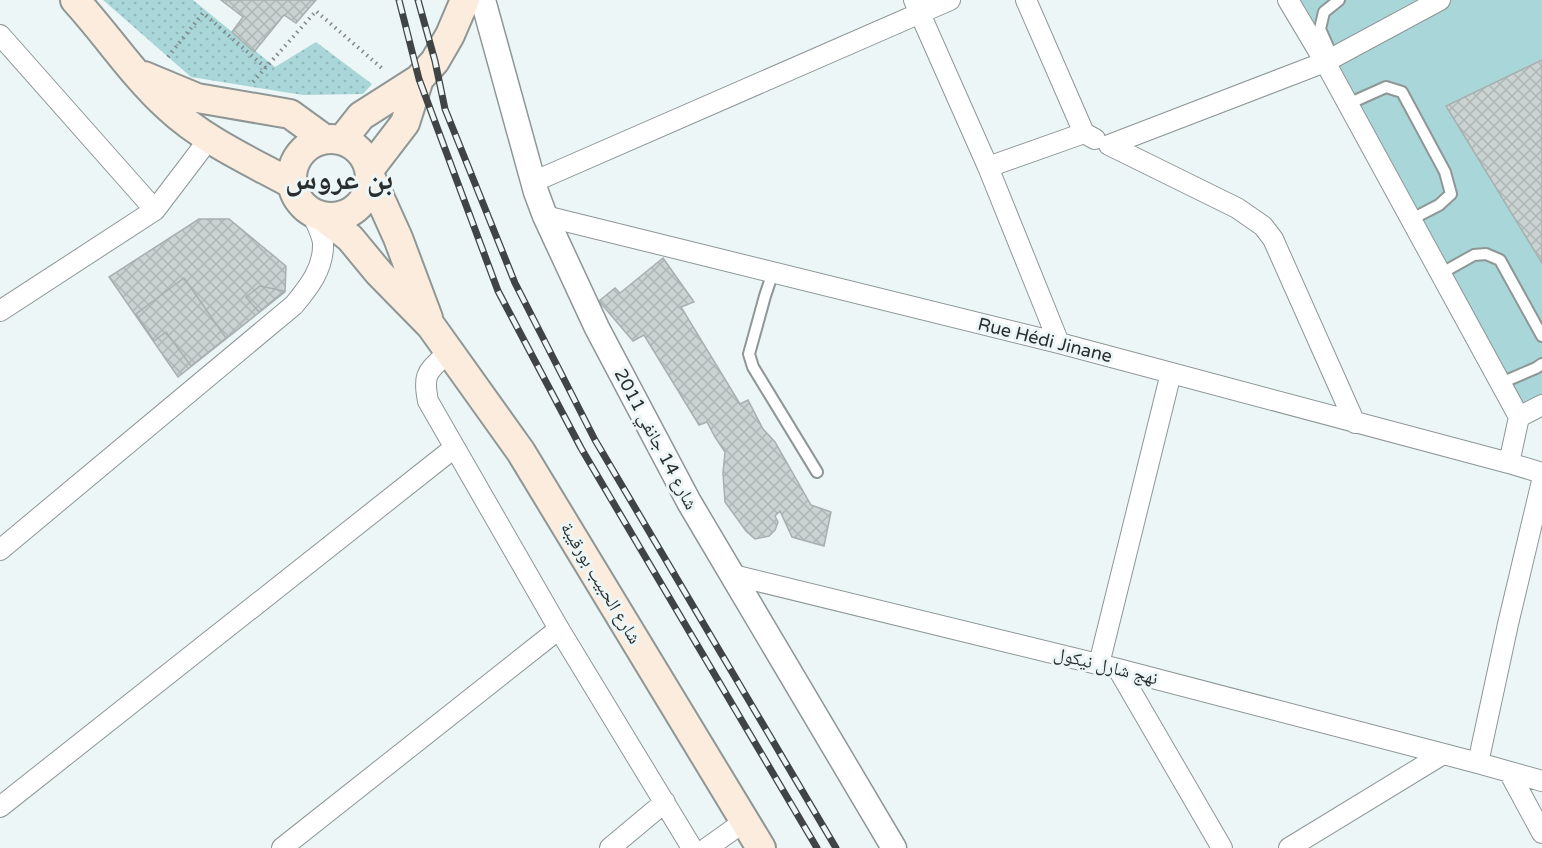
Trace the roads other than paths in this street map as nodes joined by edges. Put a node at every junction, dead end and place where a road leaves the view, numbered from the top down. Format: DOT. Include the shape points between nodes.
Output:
graph roads {
  1 [pos="75,0"];
  2 [pos="465,0"];
  3 [pos="483,0"];
  4 [pos="950,0"];
  5 [pos="1026,0"];
  6 [pos="1288,0"];
  7 [pos="1339,0"];
  8 [pos="1440,0"];
  9 [pos="917,7"];
  10 [pos="0,35"];
  11 [pos="1329,60"];
  12 [pos="135,73"];
  13 [pos="412,84"];
  14 [pos="1348,104"];
  15 [pos="1084,133"];
  16 [pos="209,138"];
  17 [pos="332,139"];
  18 [pos="1109,145"];
  19 [pos="988,167"];
  20 [pos="369,173"];
  21 [pos="533,182"];
  22 [pos="292,184"];
  23 [pos="155,210"];
  24 [pos="317,214"];
  25 [pos="545,216"];
  26 [pos="1410,220"];
  27 [pos="773,272"];
  28 [pos="1440,274"];
  29 [pos="0,311"];
  30 [pos="431,326"];
  31 [pos="1542,336"];
  32 [pos="1059,343"];
  33 [pos="449,351"];
  34 [pos="1542,364"];
  35 [pos="1171,373"];
  36 [pos="1501,383"];
  37 [pos="1542,405"];
  38 [pos="1519,417"];
  39 [pos="1355,423"];
  40 [pos="454,448"];
  41 [pos="1509,463"];
  42 [pos="817,472"];
  43 [pos="1542,473"];
  44 [pos="1542,481"];
  45 [pos="0,550"];
  46 [pos="733,575"];
  47 [pos="559,629"];
  48 [pos="1099,664"];
  49 [pos="1118,669"];
  50 [pos="1443,754"];
  51 [pos="1478,763"];
  52 [pos="1509,772"];
  53 [pos="1542,781"];
  54 [pos="665,802"];
  55 [pos="0,807"];
  56 [pos="745,821"];
  57 [pos="1542,833"];
  58 [pos="282,848"];
  59 [pos="610,848"];
  60 [pos="692,848"];
  61 [pos="707,848"];
  62 [pos="761,848"];
  63 [pos="894,848"];
  64 [pos="1221,848"];
  65 [pos="1289,848"];
  1 -- 12 [label="main road"];
  2 -- 13 [label="main road" via="435,61"];
  3 -- 21 [label="street, شارع 14 جانفي 2011"];
  4 -- 9 [label="street"];
  5 -- 15 [label="street"];
  6 -- 11 [label="street"];
  7 -- 11 [label="lane" via="1324,12 1320,29"];
  8 -- 11 [label="street"];
  9 -- 19 [label="street"];
  9 -- 21 [label="street"];
  10 -- 23 [label="street"];
  11 -- 14 [label="street"];
  11 -- 18 [label="street"];
  12 -- 16 [label="main road" via="168,108"];
  12 -- 17 [label="main road" via="197,98 290,114"];
  13 -- 17 [label="main road"];
  13 -- 20 [label="main road" via="405,123"];
  14 -- 26 [label="street"];
  14 -- 26 [label="lane" via="1386,87 1401,92 1445,172 1450,194 1439,206"];
  15 -- 18 [label="street"];
  15 -- 19 [label="street"];
  16 -- 22 [label="main road"];
  16 -- 23 [label="street"];
  17 -- 20 [label="main road" via="359,151"];
  17 -- 22 [label="main road" via="312,143 303,150 292,171"];
  18 -- 39 [label="street" via="1237,208 1263,226 1273,239"];
  19 -- 32 [label="street"];
  20 -- 24 [label="main road" via="369,188 356,208 334,216"];
  20 -- 30 [label="main road, شارع الحبيب بورقيبة"];
  21 -- 25 [label="street, شارع 14 جانفي 2011"];
  22 -- 24 [label="main road" via="302,204"];
  23 -- 29 [label="street"];
  24 -- 30 [label="main road, شارع الحبيب بورقيبة" via="350,238"];
  24 -- 45 [label="street" via="322,257 313,280 294,305"];
  25 -- 27 [label="street, Rue Hédi Jinane"];
  25 -- 46 [label="street, شارع 14 جانفي 2011" via="597,328 689,502"];
  26 -- 28 [label="street"];
  27 -- 32 [label="street, Rue Hédi Jinane"];
  27 -- 42 [label="lane" via="749,354 753,367"];
  28 -- 31 [label="lane" via="1474,255 1486,254 1500,260"];
  28 -- 36 [label="street"];
  30 -- 33 [label="main road, شارع الحبيب بورقيبة"];
  32 -- 35 [label="street, Rue Hédi Jinane"];
  33 -- 40 [label="street" via="426,375 425,387 428,401"];
  33 -- 56 [label="main road, شارع الحبيب بورقيبة" via="521,452"];
  34 -- 36 [label="lane"];
  35 -- 39 [label="street, Rue Hédi Jinane"];
  35 -- 48 [label="street"];
  36 -- 38 [label="street"];
  37 -- 38 [label="street"];
  38 -- 41 [label="street"];
  39 -- 41 [label="street, Rue Hédi Jinane"];
  40 -- 47 [label="street"];
  40 -- 55 [label="street"];
  41 -- 43 [label="street, Rue Hédi Jinane"];
  44 -- 51 [label="street"];
  46 -- 48 [label="street, نهج شارل نيكول"];
  46 -- 63 [label="street, شارع 14 جانفي 2011"];
  47 -- 54 [label="street"];
  47 -- 58 [label="street"];
  48 -- 49 [label="street, نهج شارل نيكول"];
  49 -- 50 [label="street, نهج شارل نيكول"];
  49 -- 64 [label="street"];
  50 -- 51 [label="street, نهج شارل نيكول"];
  50 -- 65 [label="street"];
  51 -- 52 [label="street, نهج شارل نيكول"];
  52 -- 53 [label="street, نهج شارل نيكول"];
  52 -- 57 [label="street"];
  54 -- 59 [label="street"];
  54 -- 60 [label="street"];
  56 -- 61 [label="street"];
  56 -- 62 [label="main road, شارع الحبيب بورقيبة"];
}
